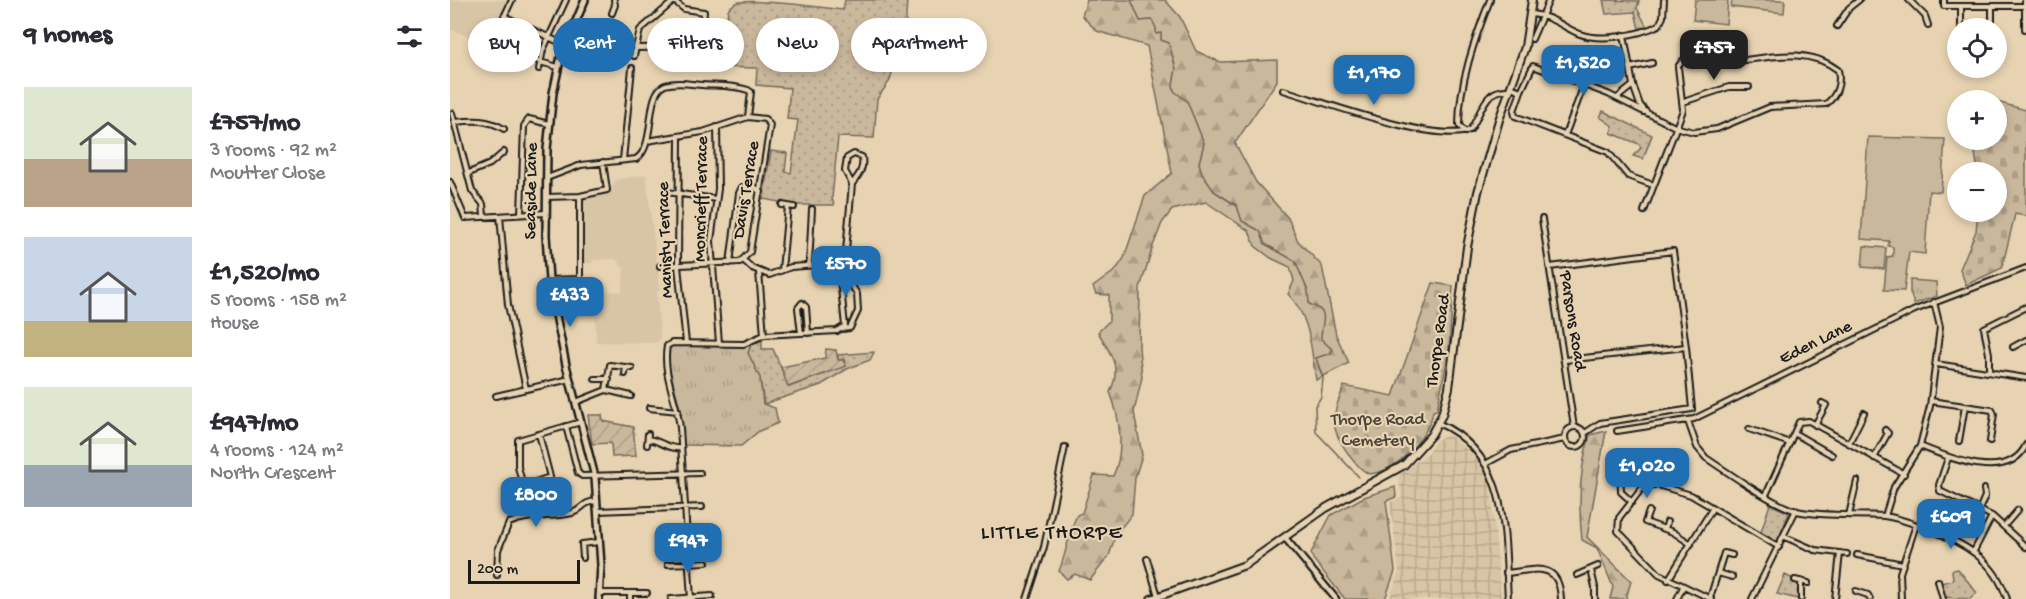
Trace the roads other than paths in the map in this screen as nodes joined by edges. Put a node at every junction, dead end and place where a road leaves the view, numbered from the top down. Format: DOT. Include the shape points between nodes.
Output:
graph roads {
  1 [pos="512,0"];
  2 [pos="566,0"];
  3 [pos="585,0"];
  4 [pos="614,0"];
  5 [pos="1490,0"];
  6 [pos="1532,0"];
  7 [pos="1549,0"];
  8 [pos="1664,0"];
  9 [pos="1859,0"];
  10 [pos="1909,0"];
  11 [pos="1944,0"];
  12 [pos="2025,0"];
  13 [pos="675,1"];
  14 [pos="1961,6"];
  15 [pos="1992,6"];
  16 [pos="2026,6"];
  17 [pos="612,13"];
  18 [pos="1531,14"];
  19 [pos="1543,15"];
  20 [pos="504,16"];
  21 [pos="577,18"];
  22 [pos="1960,18"];
  23 [pos="1992,18"];
  24 [pos="1837,26"];
  25 [pos="1928,26"];
  26 [pos="2025,29"];
  27 [pos="1624,34"];
  28 [pos="549,37"];
  29 [pos="553,39"];
  30 [pos="1532,39"];
  31 [pos="635,48"];
  32 [pos="541,59"];
  33 [pos="1652,63"];
  34 [pos="1630,68"];
  35 [pos="557,72"];
  36 [pos="632,72"];
  37 [pos="1584,85"];
  38 [pos="1633,85"];
  39 [pos="1749,87"];
  40 [pos="1510,88"];
  41 [pos="1283,90"];
  42 [pos="1521,90"];
  43 [pos="1617,98"];
  44 [pos="1683,102"];
  45 [pos="452,113"];
  46 [pos="1647,113"];
  47 [pos="748,117"];
  48 [pos="454,122"];
  49 [pos="549,124"];
  50 [pos="717,127"];
  51 [pos="1675,127"];
  52 [pos="504,129"];
  53 [pos="1465,132"];
  54 [pos="1564,135"];
  55 [pos="679,136"];
  56 [pos="647,141"];
  57 [pos="504,152"];
  58 [pos="623,160"];
  59 [pos="603,162"];
  60 [pos="469,173"];
  61 [pos="546,178"];
  62 [pos="450,182"];
  63 [pos="852,184"];
  64 [pos="1653,185"];
  65 [pos="667,192"];
  66 [pos="677,192"];
  67 [pos="761,192"];
  68 [pos="580,196"];
  69 [pos="546,197"];
  70 [pos="716,199"];
  71 [pos="794,207"];
  72 [pos="812,209"];
  73 [pos="1644,211"];
  74 [pos="546,213"];
  75 [pos="521,214"];
  76 [pos="806,214"];
  77 [pos="812,214"];
  78 [pos="484,216"];
  79 [pos="500,216"];
  80 [pos="1542,219"];
  81 [pos="743,260"];
  82 [pos="730,263"];
  83 [pos="713,264"];
  84 [pos="660,266"];
  85 [pos="678,266"];
  86 [pos="809,266"];
  87 [pos="1550,267"];
  88 [pos="2026,268"];
  89 [pos="782,270"];
  90 [pos="759,272"];
  91 [pos="844,273"];
  92 [pos="840,278"];
  93 [pos="549,280"];
  94 [pos="1934,302"];
  95 [pos="2026,307"];
  96 [pos="842,329"];
  97 [pos="801,333"];
  98 [pos="808,333"];
  99 [pos="764,335"];
  100 [pos="2026,340"];
  101 [pos="686,343"];
  102 [pos="719,343"];
  103 [pos="2013,346"];
  104 [pos="1686,347"];
  105 [pos="1566,360"];
  106 [pos="1936,364"];
  107 [pos="1989,370"];
  108 [pos="625,374"];
  109 [pos="2026,378"];
  110 [pos="570,379"];
  111 [pos="595,379"];
  112 [pos="609,379"];
  113 [pos="526,389"];
  114 [pos="628,389"];
  115 [pos="606,390"];
  116 [pos="496,396"];
  117 [pos="1931,401"];
  118 [pos="576,402"];
  119 [pos="1822,403"];
  120 [pos="1965,406"];
  121 [pos="649,408"];
  122 [pos="678,411"];
  123 [pos="1864,413"];
  124 [pos="1688,421"];
  125 [pos="582,422"];
  126 [pos="1438,423"];
  127 [pos="1815,425"];
  128 [pos="566,426"];
  129 [pos="1574,427"];
  130 [pos="1749,429"];
  131 [pos="1885,430"];
  132 [pos="1617,431"];
  133 [pos="1585,433"];
  134 [pos="1794,433"];
  135 [pos="539,434"];
  136 [pos="1565,439"];
  137 [pos="1959,441"];
  138 [pos="1990,441"];
  139 [pos="1790,442"];
  140 [pos="1849,443"];
  141 [pos="647,445"];
  142 [pos="2026,445"];
  143 [pos="1920,446"];
  144 [pos="1065,447"];
  145 [pos="681,448"];
  146 [pos="2024,453"];
  147 [pos="1832,455"];
  148 [pos="1874,458"];
  149 [pos="1948,458"];
  150 [pos="1487,463"];
  151 [pos="1620,467"];
  152 [pos="700,473"];
  153 [pos="681,474"];
  154 [pos="1904,474"];
  155 [pos="595,477"];
  156 [pos="1857,481"];
  157 [pos="523,486"];
  158 [pos="511,489"];
  159 [pos="1984,489"];
  160 [pos="1766,495"];
  161 [pos="597,501"];
  162 [pos="1632,502"];
  163 [pos="702,507"];
  164 [pos="1712,508"];
  165 [pos="684,509"];
  166 [pos="1796,510"];
  167 [pos="1979,510"];
  168 [pos="2018,510"];
  169 [pos="1649,511"];
  170 [pos="598,512"];
  171 [pos="1849,515"];
  172 [pos="1885,516"];
  173 [pos="1992,516"];
  174 [pos="1667,522"];
  175 [pos="1916,525"];
  176 [pos="2005,525"];
  177 [pos="1665,529"];
  178 [pos="1785,537"];
  179 [pos="1286,538"];
  180 [pos="600,542"];
  181 [pos="1691,543"];
  182 [pos="2026,547"];
  183 [pos="1779,548"];
  184 [pos="1974,551"];
  185 [pos="1840,553"];
  186 [pos="1847,554"];
  187 [pos="1732,555"];
  188 [pos="1857,555"];
  189 [pos="583,558"];
  190 [pos="1147,559"];
  191 [pos="706,562"];
  192 [pos="688,563"];
  193 [pos="668,564"];
  194 [pos="1903,564"];
  195 [pos="1598,566"];
  196 [pos="1591,570"];
  197 [pos="1506,573"];
  198 [pos="1718,573"];
  199 [pos="497,575"];
  200 [pos="1577,575"];
  201 [pos="1731,577"];
  202 [pos="1668,580"];
  203 [pos="1795,580"];
  204 [pos="1801,581"];
  205 [pos="1938,581"];
  206 [pos="1808,584"];
  207 [pos="1683,587"];
  208 [pos="1856,591"];
  209 [pos="630,593"];
  210 [pos="647,593"];
  211 [pos="599,596"];
  212 [pos="712,596"];
  213 [pos="691,598"];
  214 [pos="1154,598"];
  215 [pos="630,599"];
  216 [pos="671,599"];
  217 [pos="1027,599"];
  218 [pos="1336,599"];
  219 [pos="1508,599"];
  220 [pos="1561,599"];
  221 [pos="1595,599"];
  222 [pos="1677,599"];
  223 [pos="1711,599"];
  224 [pos="1752,599"];
  225 [pos="1801,599"];
  226 [pos="1835,599"];
  227 [pos="1870,599"];
  228 [pos="1901,599"];
  229 [pos="1943,599"];
  230 [pos="2007,599"];
  1 -- 20 [label="street"];
  2 -- 28 [label="street"];
  3 -- 21 [label="main road, Seaside Lane"];
  4 -- 17 [label="street"];
  5 -- 53 [label="street" via="1477,33 1464,90 1459,125"];
  6 -- 18 [label="main road, Thorpe Road"];
  7 -- 19 [label="street"];
  8 -- 27 [label="street" via="1659,25"];
  9 -- 24 [label="street"];
  10 -- 25 [label="street" via="1925,16"];
  11 -- 14 [label="street" via="1944,6"];
  12 -- 16 [label="street"];
  13 -- 31 [label="street" via="640,30"];
  13 -- 31 [label="street" via="684,9 704,12 700,47"];
  14 -- 15 [label="street"];
  14 -- 22 [label="street"];
  15 -- 16 [label="street"];
  15 -- 23 [label="street"];
  16 -- 26 [label="street"];
  18 -- 19 [label="street"];
  18 -- 40 [label="main road, Thorpe Road" via="1525,47"];
  19 -- 27 [label="street" via="1592,37"];
  19 -- 30 [label="street"];
  20 -- 28 [label="street"];
  27 -- 34 [label="street"];
  28 -- 29 [label="street"];
  28 -- 32 [label="street"];
  33 -- 34 [label="street"];
  34 -- 38 [label="street"];
  35 -- 49 [label="main road, Seaside Lane"];
  36 -- 58 [label="street"];
  37 -- 42 [label="street" via="1533,66"];
  37 -- 43 [label="street"];
  37 -- 54 [label="street"];
  38 -- 43 [label="street"];
  38 -- 46 [label="street" via="1635,96"];
  39 -- 44 [label="street" via="1729,87"];
  40 -- 42 [label="street"];
  40 -- 53 [label="street" via="1487,97 1474,125"];
  40 -- 126 [label="main road, Thorpe Road" via="1478,192 1449,387"];
  41 -- 53 [label="street" via="1386,121 1445,134"];
  42 -- 54 [label="street" via="1515,116"];
  43 -- 46 [label="street"];
  44 -- 51 [label="street"];
  44 -- 51 [label="street" via="1678,67 1682,61 1730,62 1772,54 1815,58 1838,70 1838,85 1833,99 1826,104 1770,107 1717,129 1694,132"];
  45 -- 48 [label="street"];
  46 -- 51 [label="street"];
  47 -- 50 [label="street"];
  47 -- 56 [label="street" via="748,90 667,84 656,94"];
  47 -- 67 [label="street, Davis Terrace" via="769,121"];
  48 -- 52 [label="street" via="481,120"];
  48 -- 60 [label="street"];
  49 -- 61 [label="main road, Seaside Lane"];
  49 -- 75 [label="street" via="529,119 524,126"];
  50 -- 55 [label="street"];
  50 -- 70 [label="street, Moncrieff Terrace"];
  51 -- 64 [label="street"];
  54 -- 64 [label="street" via="1608,152 1628,176"];
  55 -- 56 [label="street"];
  55 -- 66 [label="street, Manisty Terrace"];
  56 -- 58 [label="street" via="641,156"];
  57 -- 60 [label="street" via="490,164"];
  58 -- 59 [label="street"];
  59 -- 61 [label="street" via="567,168"];
  59 -- 68 [label="street" via="607,190"];
  60 -- 78 [label="street" via="472,191 483,204"];
  61 -- 69 [label="main road, Seaside Lane"];
  62 -- 78 [label="street" via="465,218"];
  63 -- 63 [label="street" via="845,165 848,156 854,154 862,157 863,162 861,173"];
  63 -- 91 [label="street"];
  64 -- 73 [label="street"];
  65 -- 66 [label="street"];
  66 -- 70 [label="street"];
  66 -- 85 [label="street, Manisty Terrace"];
  67 -- 81 [label="street, Davis Terrace" via="753,244"];
  67 -- 82 [label="street" via="747,186 739,193"];
  68 -- 69 [label="street"];
  68 -- 93 [label="street" via="580,279"];
  69 -- 74 [label="main road, Seaside Lane"];
  70 -- 83 [label="street, Moncrieff Terrace" via="711,241"];
  71 -- 89 [label="street" via="785,205"];
  72 -- 77 [label="street"];
  74 -- 75 [label="street"];
  74 -- 93 [label="main road, Seaside Lane"];
  75 -- 79 [label="street"];
  76 -- 77 [label="street"];
  77 -- 86 [label="street"];
  78 -- 79 [label="street"];
  79 -- 113 [label="street" via="508,305"];
  80 -- 87 [label="street, Parsons Road"];
  81 -- 82 [label="street"];
  81 -- 90 [label="street"];
  82 -- 83 [label="street"];
  83 -- 85 [label="street"];
  83 -- 102 [label="street, Moncrieff Terrace"];
  84 -- 85 [label="street"];
  85 -- 101 [label="street, Manisty Terrace"];
  86 -- 89 [label="street"];
  86 -- 92 [label="street" via="818,265"];
  87 -- 104 [label="street" via="1672,251"];
  87 -- 105 [label="street, Parsons Road"];
  88 -- 94 [label="street, Eden Lane"];
  89 -- 90 [label="street" via="769,275"];
  90 -- 99 [label="street"];
  91 -- 92 [label="street"];
  91 -- 96 [label="street" via="856,289 858,311 850,328"];
  92 -- 96 [label="street" via="845,326"];
  93 -- 110 [label="main road, Seaside Lane"];
  94 -- 106 [label="street" via="1940,327"];
  94 -- 124 [label="street, Eden Lane"];
  95 -- 107 [label="street" via="1984,328"];
  96 -- 98 [label="street"];
  97 -- 98 [label="street"];
  97 -- 98 [label="street" via="798,308 805,303"];
  97 -- 99 [label="street"];
  99 -- 102 [label="street" via="744,344"];
  100 -- 103 [label="street"];
  101 -- 102 [label="street"];
  101 -- 122 [label="street" via="667,346 666,373"];
  104 -- 105 [label="street"];
  104 -- 133 [label="street" via="1692,409 1600,423"];
  105 -- 129 [label="street, Parsons Road"];
  106 -- 107 [label="street"];
  106 -- 117 [label="street"];
  107 -- 109 [label="street"];
  108 -- 112 [label="street" via="629,367 610,365"];
  110 -- 113 [label="street"];
  110 -- 118 [label="main road, Seaside Lane"];
  111 -- 112 [label="street"];
  112 -- 115 [label="street"];
  113 -- 116 [label="street"];
  114 -- 115 [label="street" via="629,396"];
  115 -- 118 [label="street"];
  117 -- 120 [label="street"];
  117 -- 143 [label="street"];
  118 -- 125 [label="main road, Seaside Lane"];
  119 -- 127 [label="street" via="1826,405"];
  120 -- 137 [label="street"];
  120 -- 138 [label="street" via="1994,412"];
  121 -- 122 [label="street"];
  122 -- 145 [label="street"];
  123 -- 140 [label="street"];
  124 -- 132 [label="street, Eden Lane"];
  124 -- 160 [label="street" via="1703,455"];
  125 -- 128 [label="street"];
  125 -- 155 [label="main road, Seaside Lane"];
  126 -- 150 [label="street" via="1462,436"];
  126 -- 179 [label="main road, Thorpe Road" via="1404,465 1326,508"];
  127 -- 134 [label="street" via="1799,422"];
  127 -- 140 [label="street"];
  128 -- 135 [label="street"];
  128 -- 155 [label="street" via="578,473"];
  129 -- 133 [label="street"];
  129 -- 136 [label="street" via="1566,432"];
  130 -- 139 [label="street"];
  131 -- 148 [label="street" via="1888,433"];
  133 -- 136 [label="street" via="1580,446 1572,447"];
  134 -- 139 [label="street"];
  134 -- 147 [label="street"];
  135 -- 157 [label="street" via="516,443"];
  135 -- 157 [label="street" via="550,477"];
  136 -- 150 [label="street" via="1511,450"];
  139 -- 160 [label="street"];
  140 -- 148 [label="street"];
  141 -- 145 [label="street" via="648,436 672,449"];
  142 -- 146 [label="street"];
  143 -- 149 [label="street"];
  143 -- 154 [label="street"];
  144 -- 217 [label="street" via="1044,546"];
  145 -- 153 [label="street"];
  146 -- 149 [label="street" via="2007,464 1968,464"];
  148 -- 154 [label="street"];
  149 -- 167 [label="street" via="1940,491"];
  150 -- 197 [label="street" via="1504,532"];
  151 -- 162 [label="street" via="1621,492"];
  152 -- 153 [label="street"];
  153 -- 155 [label="street"];
  153 -- 165 [label="street"];
  154 -- 172 [label="street" via="1894,487"];
  155 -- 161 [label="main road, Seaside Lane"];
  156 -- 171 [label="street"];
  157 -- 158 [label="street"];
  159 -- 167 [label="street"];
  160 -- 166 [label="street"];
  161 -- 170 [label="main road, Seaside Lane"];
  161 -- 199 [label="street" via="586,501 573,513 509,523 498,550"];
  162 -- 164 [label="street" via="1643,487 1654,484 1691,495"];
  162 -- 202 [label="street" via="1619,518 1618,531"];
  163 -- 165 [label="street"];
  164 -- 181 [label="street"];
  164 -- 183 [label="street"];
  165 -- 170 [label="street"];
  165 -- 192 [label="street"];
  166 -- 171 [label="street"];
  166 -- 178 [label="street"];
  167 -- 173 [label="street"];
  168 -- 176 [label="street"];
  169 -- 177 [label="street" via="1645,522"];
  170 -- 180 [label="main road, Seaside Lane"];
  171 -- 172 [label="street"];
  172 -- 175 [label="street"];
  173 -- 176 [label="street"];
  173 -- 184 [label="street"];
  174 -- 177 [label="street"];
  175 -- 184 [label="street"];
  175 -- 194 [label="street"];
  176 -- 182 [label="street"];
  177 -- 181 [label="street"];
  178 -- 183 [label="street"];
  178 -- 185 [label="street" via="1815,550"];
  179 -- 214 [label="main road, Thorpe Road" via="1229,573"];
  179 -- 218 [label="street"];
  180 -- 189 [label="street" via="579,544"];
  180 -- 211 [label="main road, Seaside Lane"];
  181 -- 202 [label="street"];
  183 -- 224 [label="street"];
  184 -- 230 [label="street" via="1996,574"];
  185 -- 186 [label="street"];
  185 -- 226 [label="street"];
  187 -- 198 [label="street" via="1724,553"];
  188 -- 194 [label="street"];
  190 -- 214 [label="street"];
  191 -- 192 [label="street"];
  192 -- 193 [label="street"];
  192 -- 213 [label="street"];
  194 -- 228 [label="street" via="1899,581"];
  195 -- 196 [label="street"];
  196 -- 200 [label="street"];
  196 -- 221 [label="street"];
  197 -- 219 [label="street"];
  197 -- 220 [label="street" via="1550,571 1557,579"];
  198 -- 201 [label="street"];
  198 -- 223 [label="street"];
  202 -- 207 [label="street"];
  203 -- 204 [label="street"];
  204 -- 206 [label="street"];
  204 -- 225 [label="street"];
  205 -- 229 [label="street"];
  207 -- 222 [label="street"];
  207 -- 223 [label="street"];
  208 -- 227 [label="street"];
  209 -- 210 [label="street"];
  209 -- 211 [label="street"];
  209 -- 215 [label="street"];
  212 -- 213 [label="street"];
  213 -- 216 [label="street"];
}
